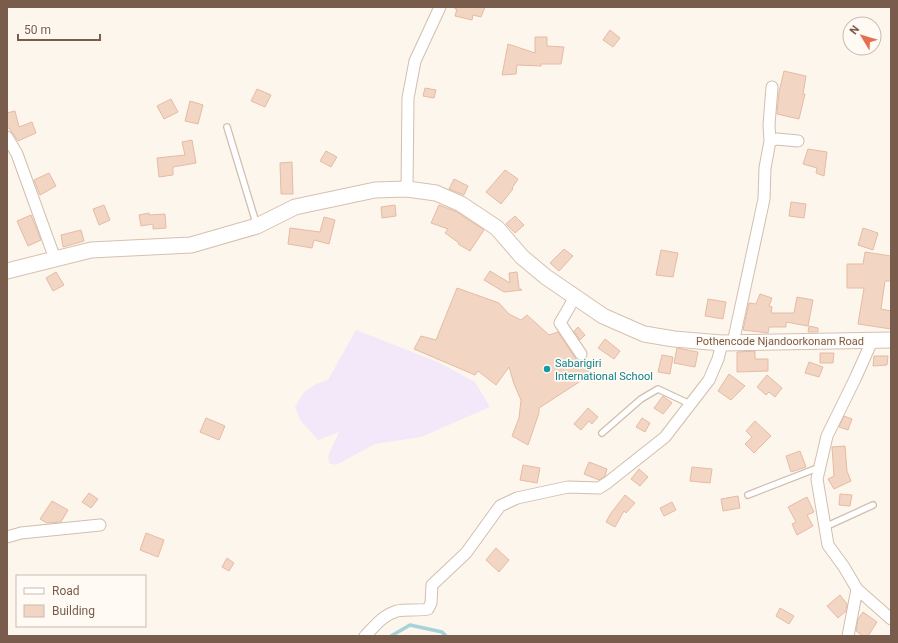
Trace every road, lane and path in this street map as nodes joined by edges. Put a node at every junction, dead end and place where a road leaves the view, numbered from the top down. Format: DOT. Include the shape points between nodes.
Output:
graph roads {
  1 [pos="440,7"];
  2 [pos="772,87"];
  3 [pos="227,127"];
  4 [pos="7,137"];
  5 [pos="770,141"];
  6 [pos="798,141"];
  7 [pos="407,189"];
  8 [pos="257,226"];
  9 [pos="55,259"];
  10 [pos="7,270"];
  11 [pos="575,297"];
  12 [pos="891,340"];
  13 [pos="872,341"];
  14 [pos="728,343"];
  15 [pos="581,354"];
  16 [pos="690,404"];
  17 [pos="602,433"];
  18 [pos="820,466"];
  19 [pos="748,495"];
  20 [pos="873,505"];
  21 [pos="100,525"];
  22 [pos="825,527"];
  23 [pos="7,537"];
  24 [pos="857,589"];
  25 [pos="891,619"];
  26 [pos="365,636"];
  27 [pos="848,636"];
  1 -- 7 [label="street" via="415,61 408,98"];
  2 -- 5 [label="street" via="768,125"];
  3 -- 8 [label="lane"];
  4 -- 9 [label="street" via="17,154"];
  5 -- 6 [label="street"];
  5 -- 14 [label="street" via="765,168 764,199"];
  7 -- 8 [label="main road, Pothencode Njandoorkonam Road" via="375,190 295,207"];
  7 -- 11 [label="main road, Pothencode Njandoorkonam Road" via="436,193 467,208 497,228 522,257"];
  8 -- 9 [label="main road, Pothencode Njandoorkonam Road" via="191,245 91,250"];
  9 -- 10 [label="main road, Pothencode Njandoorkonam Road"];
  11 -- 14 [label="main road, Pothencode Njandoorkonam Road" via="603,316 644,334"];
  11 -- 15 [label="street" via="560,323"];
  12 -- 13 [label="main road, Pothencode Njandoorkonam Road"];
  13 -- 14 [label="main road, Pothencode Njandoorkonam Road"];
  13 -- 18 [label="street" via="827,436"];
  14 -- 16 [label="street" via="709,380"];
  16 -- 17 [label="lane" via="658,390 641,399"];
  16 -- 26 [label="street" via="665,437 599,488 561,488 517,498 500,506 466,553 432,584 431,603 428,609 398,611 383,617"];
  18 -- 19 [label="lane"];
  18 -- 22 [label="street" via="818,479"];
  20 -- 22 [label="lane"];
  21 -- 23 [label="street" via="21,533"];
  22 -- 24 [label="street" via="828,545"];
  24 -- 25 [label="street"];
  24 -- 27 [label="street"];
}
